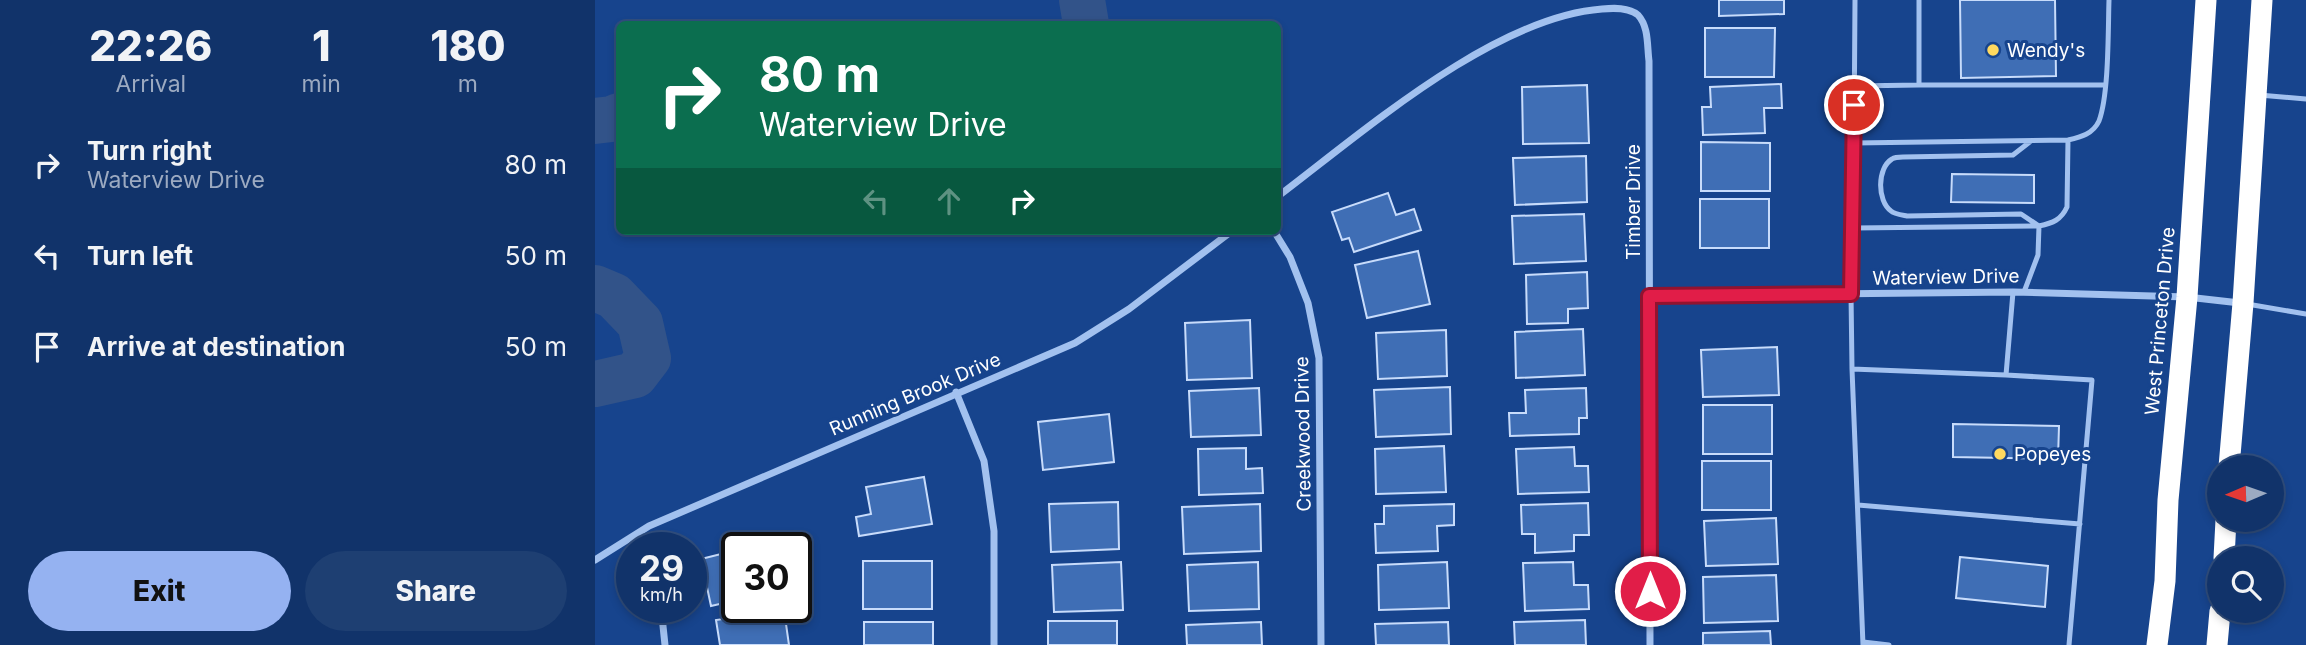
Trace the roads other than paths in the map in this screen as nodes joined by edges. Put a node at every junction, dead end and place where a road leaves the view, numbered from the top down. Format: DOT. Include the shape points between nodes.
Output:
graph roads {
  1 [pos="1855,0"];
  2 [pos="1919,0"];
  3 [pos="2109,0"];
  4 [pos="2206,0"];
  5 [pos="2262,0"];
  6 [pos="1919,85"];
  7 [pos="2105,85"];
  8 [pos="1854,86"];
  9 [pos="2256,95"];
  10 [pos="2306,99"];
  11 [pos="2069,140"];
  12 [pos="2031,141"];
  13 [pos="1854,143"];
  14 [pos="1281,194"];
  15 [pos="2039,226"];
  16 [pos="1854,228"];
  17 [pos="1227,235"];
  18 [pos="1276,235"];
  19 [pos="2013,292"];
  20 [pos="2024,292"];
  21 [pos="1851,294"];
  22 [pos="1649,296"];
  23 [pos="2187,297"];
  24 [pos="2243,303"];
  25 [pos="2306,314"];
  26 [pos="1852,369"];
  27 [pos="2006,375"];
  28 [pos="956,392"];
  29 [pos="2230,455"];
  30 [pos="1857,505"];
  31 [pos="2080,524"];
  32 [pos="639,532"];
  33 [pos="616,547"];
  34 [pos="595,560"];
  35 [pos="663,623"];
  36 [pos="2219,623"];
  37 [pos="1863,644"];
  38 [pos="665,645"];
  39 [pos="994,645"];
  40 [pos="1321,645"];
  41 [pos="1650,645"];
  42 [pos="1889,645"];
  43 [pos="2069,645"];
  44 [pos="2157,645"];
  45 [pos="2217,645"];
  1 -- 8 [label="lane"];
  2 -- 6 [label="lane"];
  3 -- 7 [label="lane"];
  4 -- 23 [label="highway, West Princeton Drive"];
  5 -- 9 [label="highway"];
  6 -- 7 [label="lane"];
  6 -- 8 [label="lane"];
  7 -- 11 [label="lane" via="2098,122 2086,136"];
  8 -- 13 [label="lane"];
  9 -- 10 [label="lane"];
  9 -- 24 [label="highway"];
  11 -- 12 [label="lane"];
  11 -- 15 [label="lane" via="2067,207 2053,223"];
  12 -- 13 [label="lane"];
  12 -- 15 [label="lane" via="2013,155 1892,159 1883,169 1882,200 1891,212 1907,216 2021,215"];
  13 -- 16 [label="lane"];
  14 -- 22 [label="street, Timber Drive" via="1421,89 1490,46 1543,23 1589,10 1619,8 1637,14 1646,29"];
  15 -- 16 [label="lane"];
  15 -- 20 [label="lane" via="2038,255"];
  16 -- 21 [label="lane"];
  17 -- 28 [label="street, Running Brook Drive" via="1129,309 1075,343"];
  18 -- 40 [label="street, Creekwood Drive" via="1308,303 1319,358"];
  19 -- 20 [label="street, Waterview Drive"];
  19 -- 21 [label="street, Waterview Drive"];
  19 -- 27 [label="lane"];
  20 -- 23 [label="street, Waterview Drive"];
  21 -- 22 [label="street, Waterview Drive"];
  21 -- 26 [label="lane"];
  22 -- 41 [label="street, Timber Drive"];
  23 -- 24 [label="street, Waterview Drive"];
  23 -- 44 [label="highway, West Princeton Drive"];
  24 -- 25 [label="lane"];
  24 -- 29 [label="highway"];
  26 -- 27 [label="lane"];
  26 -- 30 [label="lane"];
  27 -- 31 [label="lane" via="2092,380"];
  28 -- 32 [label="street, Running Brook Drive"];
  28 -- 39 [label="street" via="984,461 994,531"];
  30 -- 31 [label="lane"];
  30 -- 37 [label="lane"];
  31 -- 43 [label="lane"];
  33 -- 34 [label="street, Running Brook Drive"];
  35 -- 38 [label="street"];
  36 -- 45 [label="highway"];
  37 -- 42 [label="lane"];
}
